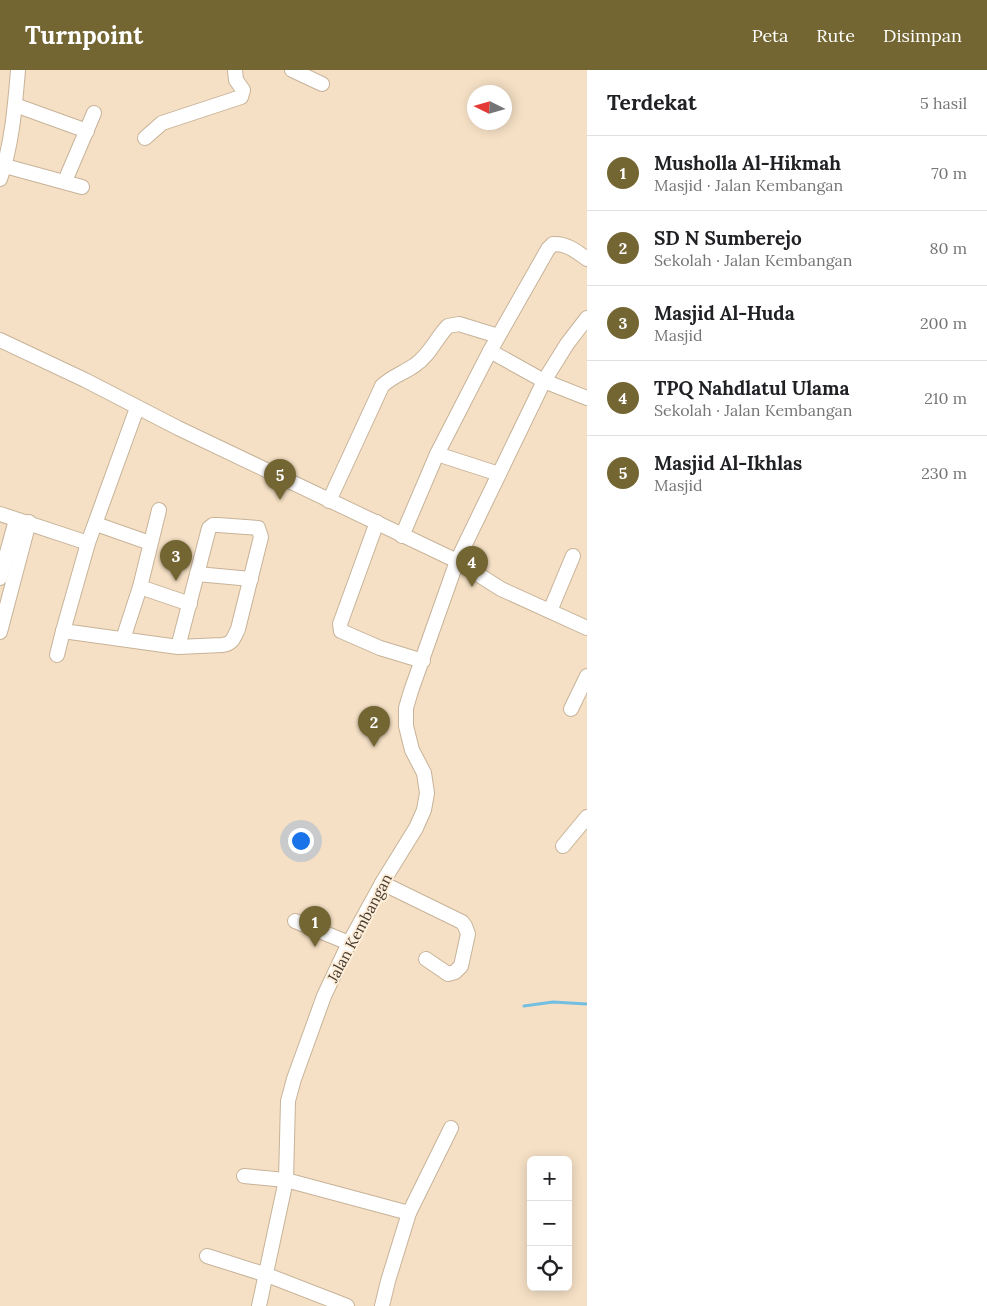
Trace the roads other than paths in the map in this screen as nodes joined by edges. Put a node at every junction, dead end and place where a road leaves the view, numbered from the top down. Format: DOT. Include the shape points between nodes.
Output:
graph roads {
  1 [pos="18,70"];
  2 [pos="235,70"];
  3 [pos="292,70"];
  4 [pos="322,84"];
  5 [pos="15,105"];
  6 [pos="94,113"];
  7 [pos="87,131"];
  8 [pos="145,138"];
  9 [pos="2,172"];
  10 [pos="64,181"];
  11 [pos="82,187"];
  12 [pos="587,258"];
  13 [pos="587,318"];
  14 [pos="498,336"];
  15 [pos="0,340"];
  16 [pos="490,351"];
  17 [pos="544,381"];
  18 [pos="587,398"];
  19 [pos="137,408"];
  20 [pos="437,454"];
  21 [pos="500,474"];
  22 [pos="328,500"];
  23 [pos="159,510"];
  24 [pos="0,514"];
  25 [pos="22,521"];
  26 [pos="377,522"];
  27 [pos="96,524"];
  28 [pos="402,536"];
  29 [pos="88,543"];
  30 [pos="150,543"];
  31 [pos="573,556"];
  32 [pos="457,561"];
  33 [pos="197,574"];
  34 [pos="4,575"];
  35 [pos="251,579"];
  36 [pos="140,587"];
  37 [pos="190,604"];
  38 [pos="550,611"];
  39 [pos="587,628"];
  40 [pos="63,631"];
  41 [pos="0,632"];
  42 [pos="123,639"];
  43 [pos="178,647"];
  44 [pos="57,655"];
  45 [pos="423,661"];
  46 [pos="587,676"];
  47 [pos="571,709"];
  48 [pos="587,817"];
  49 [pos="563,846"];
  50 [pos="382,883"];
  51 [pos="295,921"];
  52 [pos="349,943"];
  53 [pos="426,960"];
  54 [pos="450,1128"];
  55 [pos="244,1176"];
  56 [pos="286,1180"];
  57 [pos="410,1213"];
  58 [pos="207,1256"];
  59 [pos="267,1275"];
  60 [pos="259,1306"];
  61 [pos="347,1306"];
  62 [pos="382,1306"];
  1 -- 5 [label="street"];
  2 -- 8 [label="street" via="236,80 243,90 241,97 162,123"];
  3 -- 4 [label="street"];
  5 -- 7 [label="street"];
  5 -- 9 [label="street"];
  6 -- 7 [label="street"];
  7 -- 10 [label="street"];
  9 -- 10 [label="street"];
  10 -- 11 [label="street"];
  12 -- 14 [label="street" via="560,243 553,244"];
  13 -- 17 [label="street, Jalan Kembangan"];
  14 -- 16 [label="street"];
  14 -- 22 [label="street" via="459,324 448,326 416,365 382,386"];
  15 -- 19 [label="street"];
  16 -- 17 [label="street"];
  16 -- 20 [label="street"];
  17 -- 18 [label="street"];
  17 -- 21 [label="street, Jalan Kembangan"];
  19 -- 22 [label="street"];
  19 -- 27 [label="street"];
  20 -- 21 [label="street"];
  20 -- 28 [label="street"];
  21 -- 32 [label="street, Jalan Kembangan"];
  22 -- 26 [label="street"];
  23 -- 30 [label="street"];
  24 -- 25 [label="street"];
  25 -- 29 [label="street"];
  25 -- 34 [label="street"];
  26 -- 28 [label="street"];
  26 -- 45 [label="street" via="340,624 341,630 380,648"];
  27 -- 29 [label="street"];
  27 -- 30 [label="street"];
  28 -- 32 [label="street"];
  29 -- 40 [label="street"];
  30 -- 36 [label="street"];
  31 -- 38 [label="street"];
  32 -- 38 [label="street" via="501,588"];
  32 -- 45 [label="street, Jalan Kembangan"];
  33 -- 35 [label="street"];
  33 -- 35 [label="street" via="208,531 213,525 256,527 261,537"];
  33 -- 37 [label="street"];
  34 -- 41 [label="street"];
  35 -- 43 [label="street" via="232,641 222,645"];
  36 -- 37 [label="street"];
  36 -- 42 [label="street"];
  37 -- 43 [label="street"];
  38 -- 39 [label="street"];
  40 -- 42 [label="street"];
  40 -- 44 [label="street"];
  42 -- 43 [label="street"];
  45 -- 50 [label="street, Jalan Kembangan" via="406,708 406,726 410,744 424,773 426,801 416,828"];
  46 -- 47 [label="street"];
  48 -- 49 [label="street"];
  50 -- 52 [label="street, Jalan Kembangan"];
  50 -- 53 [label="street" via="466,926 468,934 461,966 455,972 448,974"];
  51 -- 52 [label="street"];
  52 -- 56 [label="street, Jalan Kembangan" via="324,996 290,1094 286,1124"];
  54 -- 57 [label="street"];
  55 -- 56 [label="street"];
  56 -- 57 [label="street"];
  56 -- 59 [label="street, Jalan Kembangan"];
  57 -- 62 [label="street"];
  58 -- 59 [label="street"];
  59 -- 60 [label="street, Jalan Kembangan"];
  59 -- 61 [label="street"];
}
